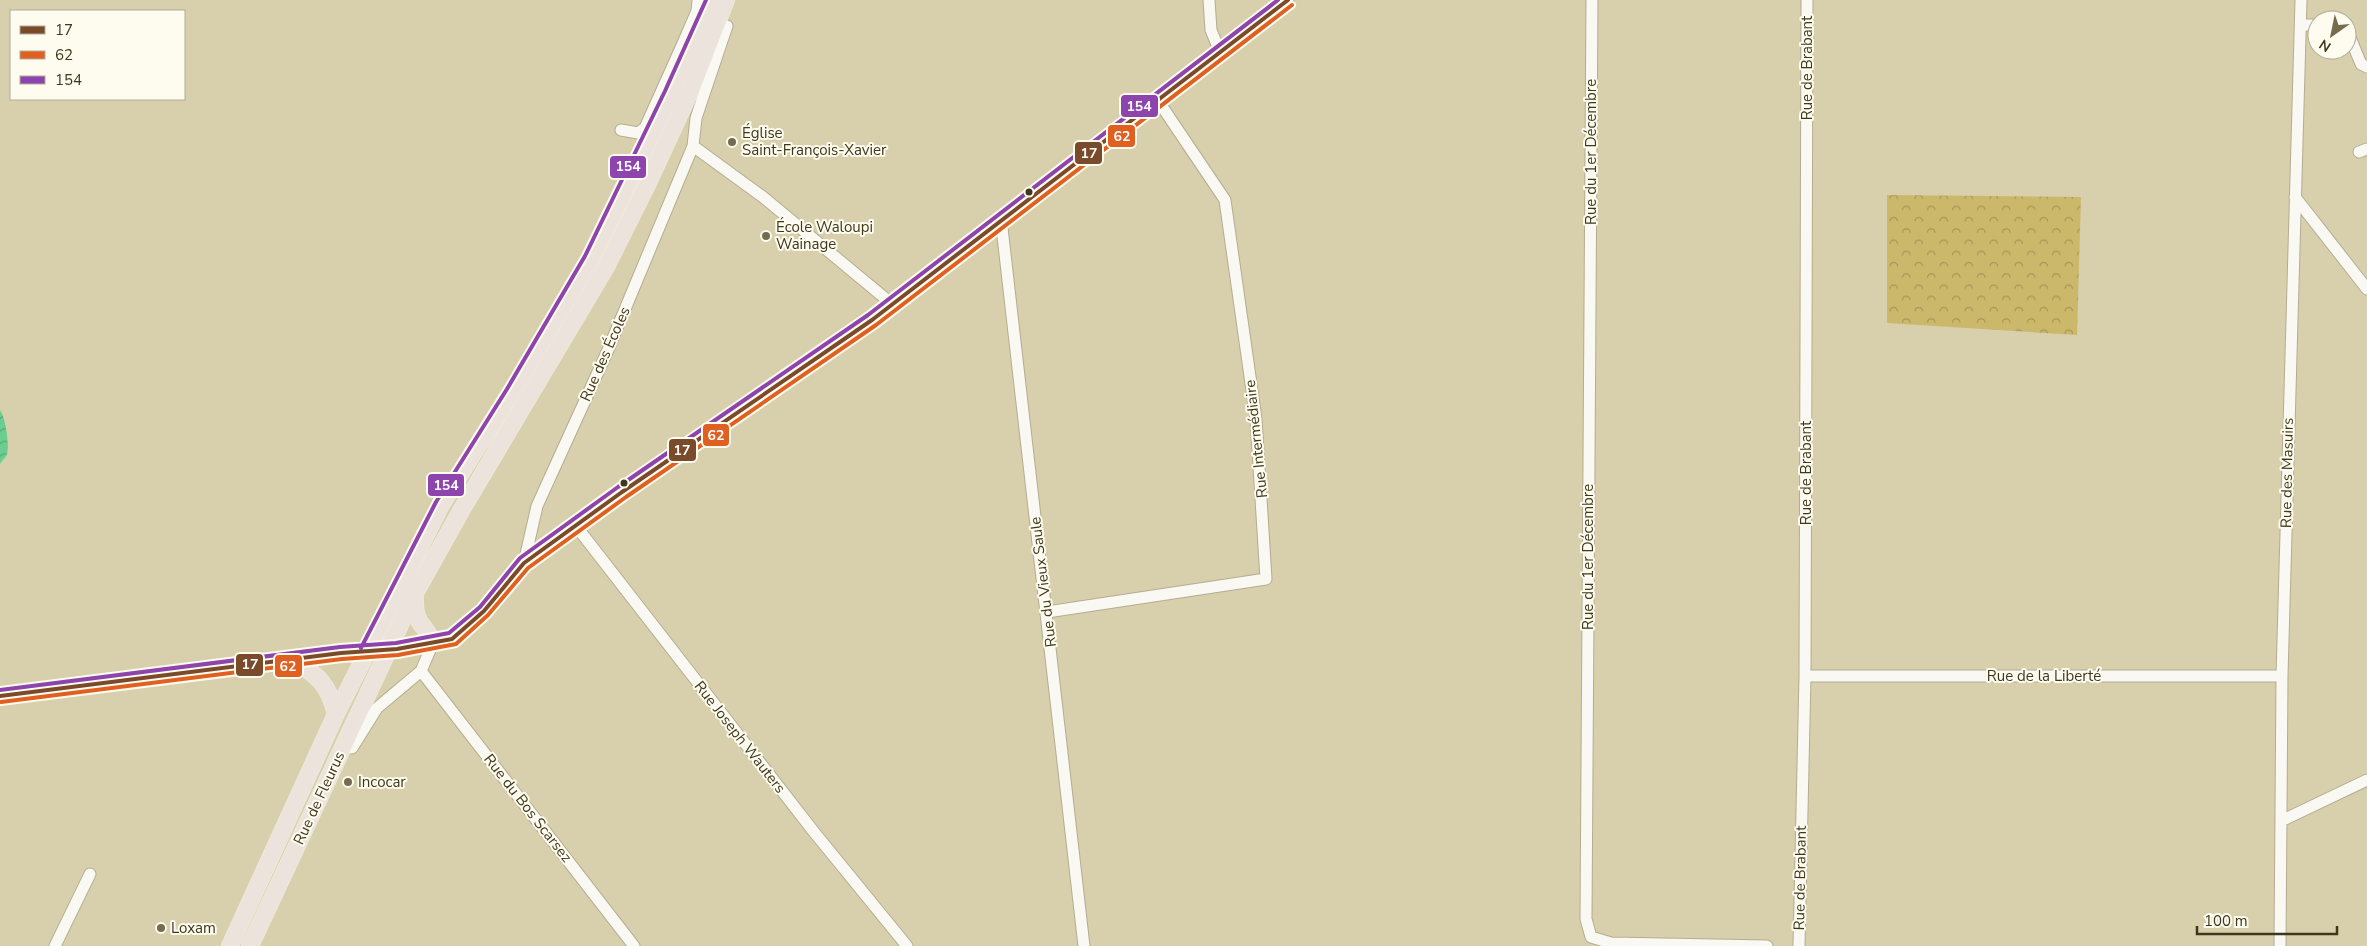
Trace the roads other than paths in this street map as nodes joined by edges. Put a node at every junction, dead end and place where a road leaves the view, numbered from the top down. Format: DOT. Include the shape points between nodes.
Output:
graph roads {
  1 [pos="698,0"];
  2 [pos="713,0"];
  3 [pos="726,0"];
  4 [pos="1209,0"];
  5 [pos="1288,0"];
  6 [pos="1592,0"];
  7 [pos="1807,0"];
  8 [pos="2301,0"];
  9 [pos="2301,25"];
  10 [pos="2307,25"];
  11 [pos="727,26"];
  12 [pos="1220,52"];
  13 [pos="2357,54"];
  14 [pos="2367,67"];
  15 [pos="1157,99"];
  16 [pos="621,130"];
  17 [pos="693,146"];
  18 [pos="2295,197"];
  19 [pos="1001,219"];
  20 [pos="2367,289"];
  21 [pos="892,304"];
  22 [pos="576,526"];
  23 [pos="524,563"];
  24 [pos="415,593"];
  25 [pos="1047,612"];
  26 [pos="433,643"];
  27 [pos="388,650"];
  28 [pos="367,651"];
  29 [pos="293,660"];
  30 [pos="421,671"];
  31 [pos="1805,676"];
  32 [pos="2282,676"];
  33 [pos="0,696"];
  34 [pos="336,714"];
  35 [pos="352,748"];
  36 [pos="2367,780"];
  37 [pos="2281,821"];
  38 [pos="90,874"];
  39 [pos="254,942"];
  40 [pos="54,946"];
  41 [pos="230,946"];
  42 [pos="634,946"];
  43 [pos="907,946"];
  44 [pos="1084,946"];
  45 [pos="1767,946"];
  46 [pos="1799,946"];
  47 [pos="2280,946"];
  1 -- 16 [label="street" via="697,11 644,128 638,133"];
  2 -- 28 [label="highway, Rue de Fleurus" via="591,259 441,505"];
  3 -- 24 [label="highway, Rue de Fleurus" via="687,98 606,267"];
  4 -- 12 [label="street" via="1211,30"];
  5 -- 12 [label="street"];
  6 -- 45 [label="street, Rue du 1er Décembre" via="1586,919 1591,937 1611,943"];
  7 -- 31 [label="street, Rue de Brabant"];
  8 -- 9 [label="street, Rue des Masuirs"];
  9 -- 10 [label="street"];
  9 -- 18 [label="street, Rue des Masuirs"];
  11 -- 17 [label="street, Rue des Écoles" via="696,118"];
  12 -- 15 [label="street"];
  13 -- 14 [label="street" via="2361,64"];
  15 -- 19 [label="street"];
  15 -- 25 [label="street, Rue Intermédiaire" via="1225,200 1256,419 1266,579"];
  17 -- 21 [label="street" via="763,197"];
  17 -- 23 [label="street, Rue des Écoles" via="608,350 537,506"];
  18 -- 20 [label="street"];
  18 -- 32 [label="street, Rue des Masuirs"];
  19 -- 21 [label="street"];
  19 -- 25 [label="street, Rue du Vieux Saule"];
  21 -- 22 [label="street"];
  22 -- 23 [label="street"];
  22 -- 43 [label="street, Rue Joseph Wauters"];
  23 -- 26 [label="street" via="484,611 452,639"];
  24 -- 26 [label="highway" via="417,621"];
  24 -- 27 [label="highway, Rue de Fleurus"];
  25 -- 44 [label="street, Rue du Vieux Saule"];
  26 -- 27 [label="street"];
  26 -- 30 [label="street, Rue de Fleurus"];
  27 -- 28 [label="main road"];
  27 -- 39 [label="highway, Rue de Fleurus"];
  28 -- 29 [label="main road"];
  28 -- 34 [label="highway, Rue de Fleurus"];
  29 -- 33 [label="main road"];
  29 -- 34 [label="highway" via="315,673 330,692"];
  30 -- 35 [label="street, Rue de Fleurus" via="377,708"];
  30 -- 42 [label="street, Rue du Bos Scarsez"];
  31 -- 32 [label="street, Rue de la Liberté"];
  31 -- 46 [label="street, Rue de Brabant"];
  32 -- 37 [label="street, Rue des Masuirs"];
  34 -- 41 [label="highway, Rue de Fleurus"];
  36 -- 37 [label="street"];
  37 -- 47 [label="street, Rue des Masuirs"];
  38 -- 40 [label="street"];
}
